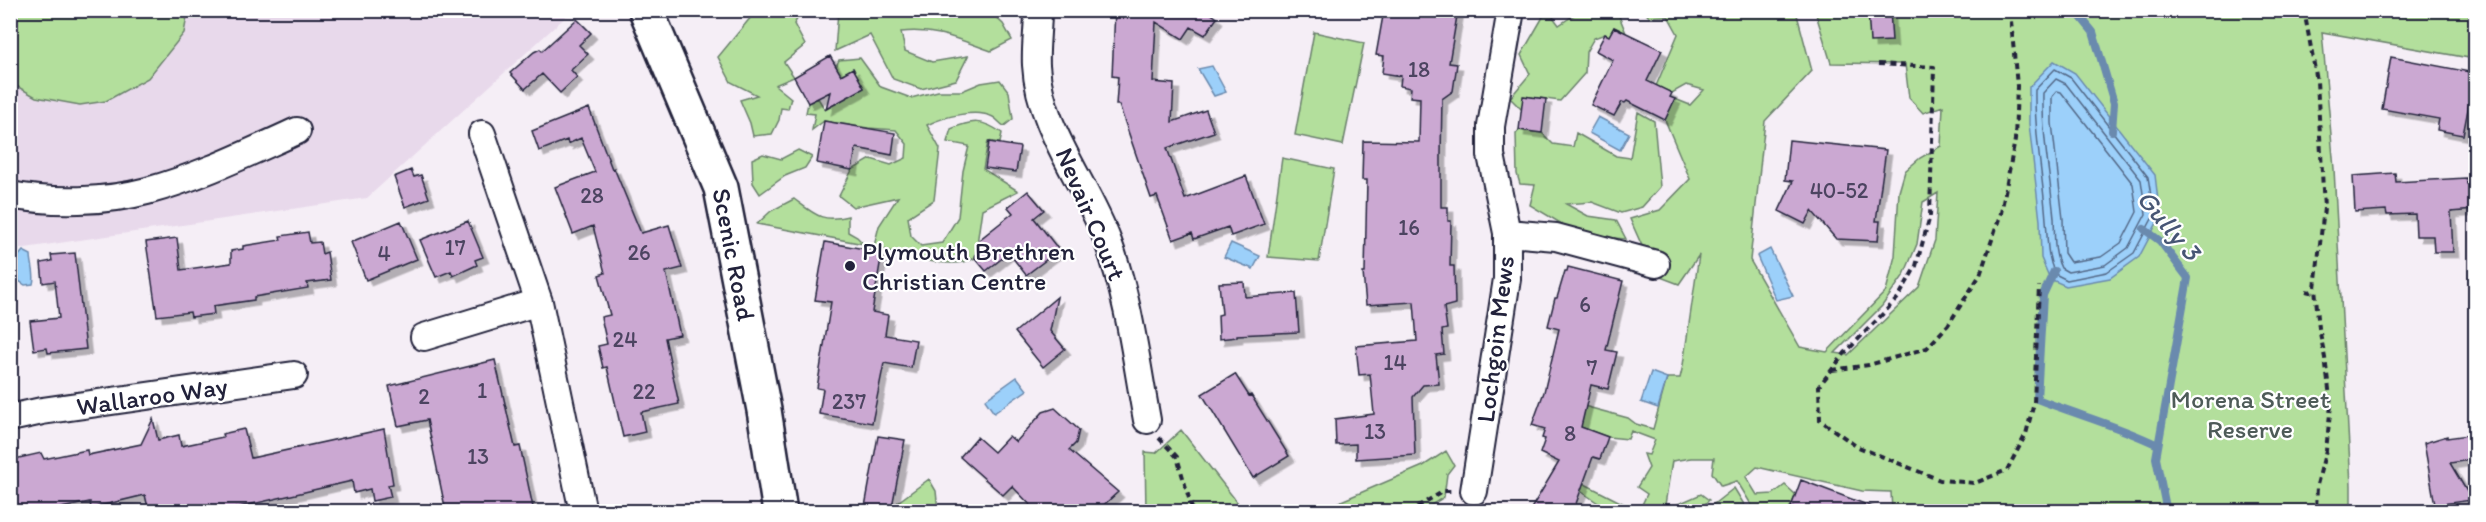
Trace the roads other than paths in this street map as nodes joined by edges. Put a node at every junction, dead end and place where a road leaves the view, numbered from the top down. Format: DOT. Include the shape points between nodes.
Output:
graph roads {
  1 [pos="646,10"];
  2 [pos="1038,10"];
  3 [pos="1511,10"];
  4 [pos="297,131"];
  5 [pos="482,134"];
  6 [pos="10,195"];
  7 [pos="1507,233"];
  8 [pos="1656,264"];
  9 [pos="539,302"];
  10 [pos="424,337"];
  11 [pos="294,375"];
  12 [pos="10,418"];
  13 [pos="1147,420"];
  14 [pos="1474,491"];
  15 [pos="583,512"];
  16 [pos="780,512"];
  1 -- 16 [label="main road, Scenic Road" via="721,188 763,401"];
  2 -- 13 [label="street, Nevair Court" via="1036,66 1042,98 1107,241 1124,291"];
  3 -- 7 [label="street, Lochgoin Mews" via="1491,126 1491,155"];
  4 -- 6 [label="street" via="146,191 93,199 38,201"];
  5 -- 9 [label="street"];
  7 -- 8 [label="street" via="1556,237"];
  7 -- 14 [label="street, Lochgoin Mews" via="1507,279"];
  9 -- 10 [label="street"];
  9 -- 15 [label="street"];
  11 -- 12 [label="street, Wallaroo Way"];
}
